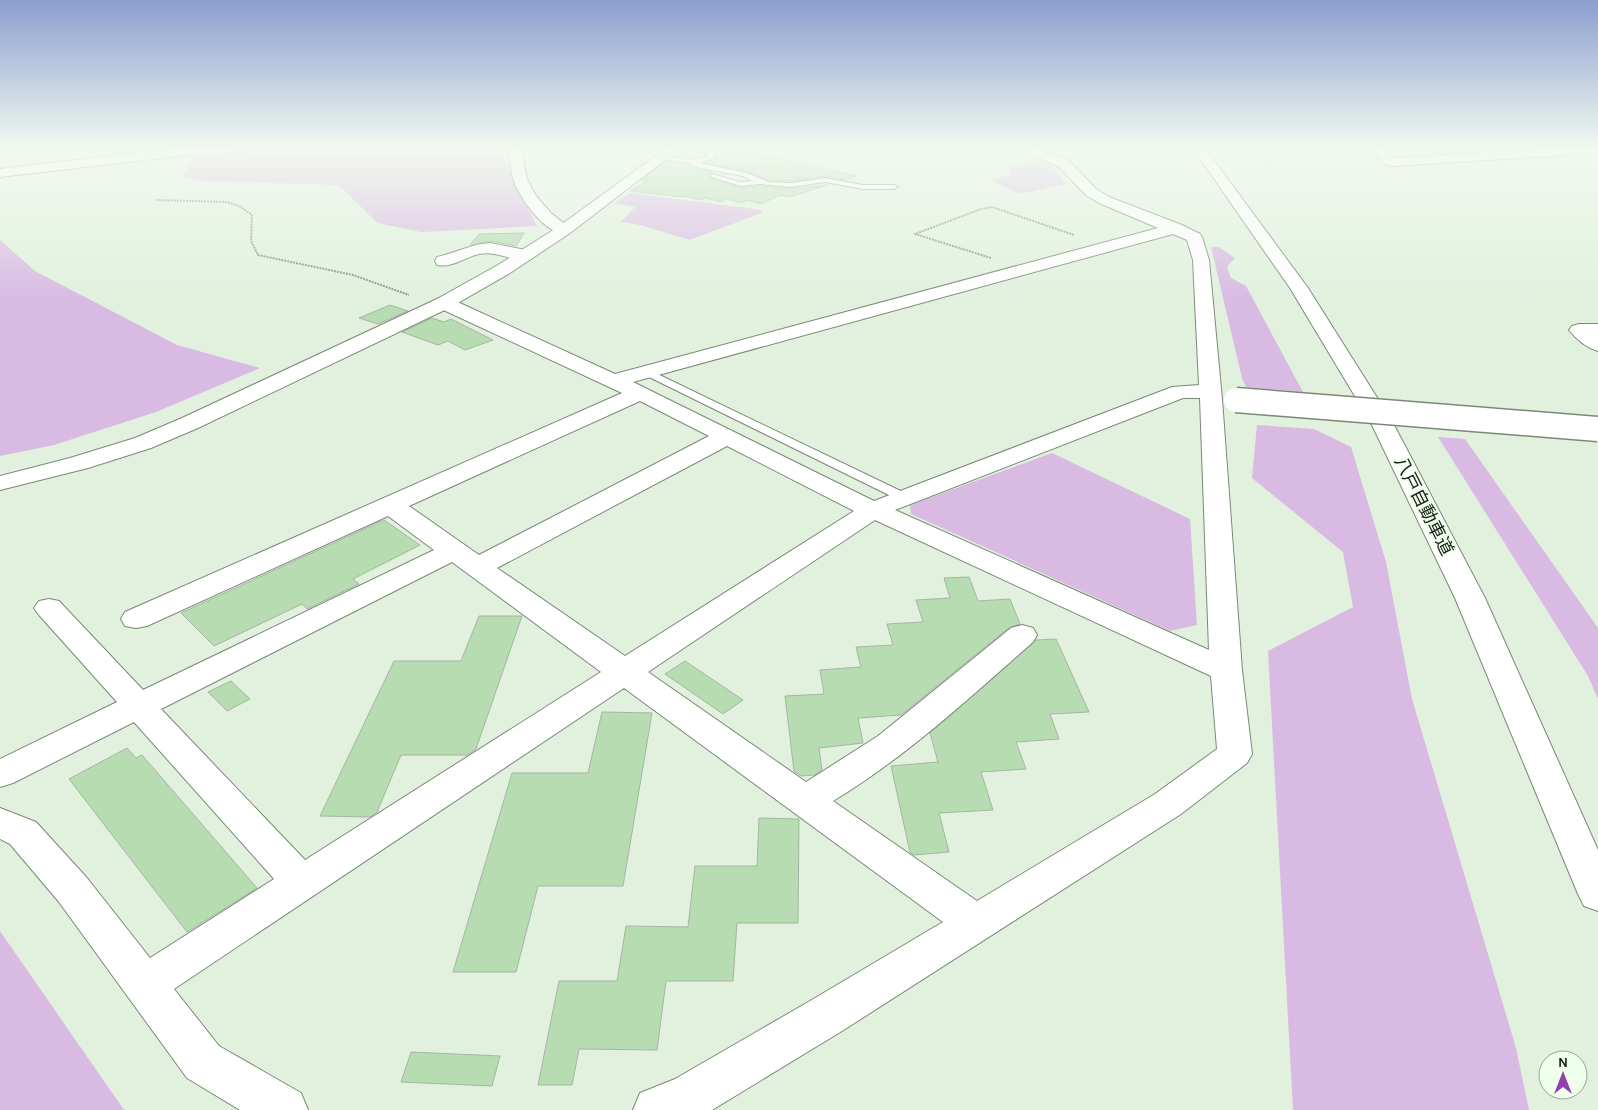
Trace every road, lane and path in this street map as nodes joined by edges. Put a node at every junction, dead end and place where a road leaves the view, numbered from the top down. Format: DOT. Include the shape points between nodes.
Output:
graph roads {
  1 [pos="530,199"];
  2 [pos="606,199"];
  3 [pos="1102,199"];
  4 [pos="1236,199"];
  5 [pos="156,200"];
  6 [pos="1176,228"];
  7 [pos="564,230"];
  8 [pos="1104,247"];
  9 [pos="525,255"];
  10 [pos="443,261"];
  11 [pos="1025,269"];
  12 [pos="444,303"];
  13 [pos="1598,330"];
  14 [pos="1598,345"];
  15 [pos="643,383"];
  16 [pos="1219,396"];
  17 [pos="1598,429"];
  18 [pos="727,436"];
  19 [pos="0,483"];
  20 [pos="905,498"];
  21 [pos="390,505"];
  22 [pos="873,510"];
  23 [pos="465,559"];
  24 [pos="49,608"];
  25 [pos="136,619"];
  26 [pos="1022,635"];
  27 [pos="1226,670"];
  28 [pos="624,672"];
  29 [pos="137,705"];
  30 [pos="0,774"];
  31 [pos="804,801"];
  32 [pos="0,822"];
  33 [pos="302,883"];
  34 [pos="1598,894"];
  35 [pos="976,923"];
  36 [pos="145,985"];
  37 [pos="284,1110"];
  38 [pos="657,1110"];
  1 -- 7 [label="main road" via="554,225"];
  2 -- 7 [label="main road"];
  3 -- 6 [label="main road"];
  4 -- 34 [label="main road, 八戸自動車道" via="1299,288 1382,423 1470,598"];
  5 -- 12 [label="path" via="233,204 252,215 251,249 258,255 354,275 421,300"];
  6 -- 8 [label="main road"];
  6 -- 16 [label="main road" via="1194,237 1201,260"];
  7 -- 9 [label="main road"];
  8 -- 11 [label="main road"];
  8 -- 11 [label="path" via="992,207 915,234"];
  9 -- 10 [label="main road" via="490,248 475,249"];
  9 -- 12 [label="main road"];
  11 -- 15 [label="main road"];
  12 -- 15 [label="main road" via="613,381"];
  12 -- 19 [label="main road" via="143,443"];
  13 -- 14 [label="main road" via="1579,330"];
  15 -- 18 [label="main road"];
  15 -- 20 [label="lane"];
  15 -- 21 [label="main road"];
  16 -- 17 [label="main road, bridge"];
  16 -- 20 [label="main road" via="1180,392"];
  16 -- 27 [label="main road"];
  18 -- 22 [label="main road"];
  18 -- 23 [label="main road"];
  20 -- 22 [label="main road"];
  21 -- 23 [label="main road"];
  21 -- 25 [label="main road"];
  22 -- 27 [label="main road"];
  22 -- 28 [label="main road"];
  23 -- 28 [label="main road"];
  23 -- 29 [label="main road"];
  24 -- 29 [label="main road"];
  26 -- 31 [label="main road" via="943,703 840,781"];
  27 -- 35 [label="main road" via="1236,754 1168,804"];
  28 -- 31 [label="main road"];
  28 -- 33 [label="main road"];
  29 -- 30 [label="main road"];
  29 -- 33 [label="main road"];
  31 -- 35 [label="main road"];
  32 -- 36 [label="main road" via="23,833 73,890"];
  33 -- 36 [label="main road"];
  35 -- 38 [label="main road" via="691,1096"];
  36 -- 37 [label="main road" via="204,1062"];
}
